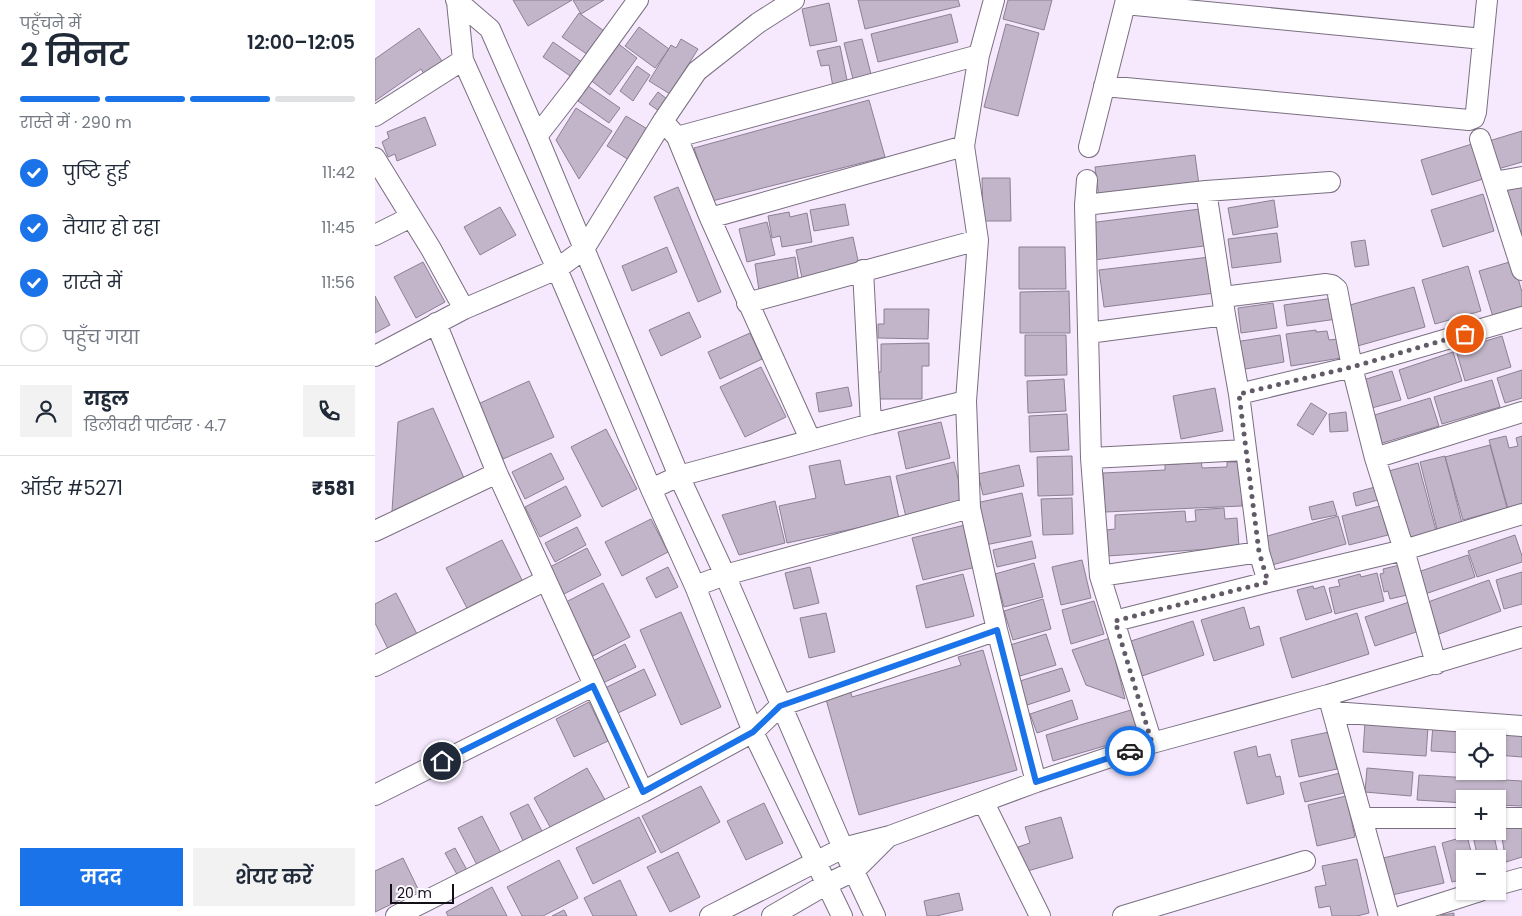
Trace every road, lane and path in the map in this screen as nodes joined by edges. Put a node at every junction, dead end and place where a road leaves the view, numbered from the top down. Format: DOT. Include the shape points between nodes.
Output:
graph roads {
  1 [pos="638,0"];
  2 [pos="794,0"];
  3 [pos="994,0"];
  4 [pos="1487,0"];
  5 [pos="456,1"];
  6 [pos="1126,2"];
  7 [pos="1483,39"];
  8 [pos="979,55"];
  9 [pos="463,60"];
  10 [pos="1104,86"];
  11 [pos="375,116"];
  12 [pos="663,121"];
  13 [pos="537,136"];
  14 [pos="677,137"];
  15 [pos="1480,139"];
  16 [pos="964,146"];
  17 [pos="1089,147"];
  18 [pos="375,158"];
  19 [pos="1522,177"];
  20 [pos="1087,180"];
  21 [pos="1330,182"];
  22 [pos="1494,182"];
  23 [pos="1206,191"];
  24 [pos="1085,205"];
  25 [pos="411,217"];
  26 [pos="710,218"];
  27 [pos="375,234"];
  28 [pos="978,240"];
  29 [pos="585,249"];
  30 [pos="557,269"];
  31 [pos="863,270"];
  32 [pos="1522,270"];
  33 [pos="747,303"];
  34 [pos="1224,306"];
  35 [pos="464,308"];
  36 [pos="1522,317"];
  37 [pos="436,323"];
  38 [pos="1088,333"];
  39 [pos="375,356"];
  40 [pos="1352,367"];
  41 [pos="1239,394"];
  42 [pos="966,401"];
  43 [pos="1522,412"];
  44 [pos="871,424"];
  45 [pos="810,440"];
  46 [pos="1246,450"];
  47 [pos="1091,458"];
  48 [pos="1375,458"];
  49 [pos="497,472"];
  50 [pos="679,476"];
  51 [pos="651,489"];
  52 [pos="970,508"];
  53 [pos="1522,514"];
  54 [pos="375,531"];
  55 [pos="1404,550"];
  56 [pos="1259,552"];
  57 [pos="725,575"];
  58 [pos="1101,576"];
  59 [pos="546,580"];
  60 [pos="1268,582"];
  61 [pos="695,586"];
  62 [pos="1115,621"];
  63 [pos="997,630"];
  64 [pos="1522,637"];
  65 [pos="1436,664"];
  66 [pos="375,666"];
  67 [pos="593,686"];
  68 [pos="1330,704"];
  69 [pos="780,706"];
  70 [pos="1522,726"];
  71 [pos="753,732"];
  72 [pos="1152,743"];
  73 [pos="1036,782"];
  74 [pos="643,792"];
  75 [pos="375,795"];
  76 [pos="984,803"];
  77 [pos="1362,818"];
  78 [pos="1456,818"];
  79 [pos="1506,818"];
  80 [pos="1522,818"];
  81 [pos="890,836"];
  82 [pos="843,848"];
  83 [pos="1305,861"];
  84 [pos="816,862"];
  85 [pos="854,870"];
  86 [pos="1522,878"];
  87 [pos="1506,883"];
  88 [pos="827,884"];
  89 [pos="1456,898"];
  90 [pos="396,916"];
  91 [pos="710,916"];
  92 [pos="772,916"];
  93 [pos="842,916"];
  94 [pos="875,916"];
  95 [pos="1039,916"];
  96 [pos="1123,916"];
  97 [pos="1389,916"];
  98 [pos="1402,916"];
  1 -- 13 [label="street"];
  2 -- 12 [label="street" via="757,23 697,70"];
  3 -- 8 [label="street"];
  4 -- 7 [label="street"];
  5 -- 9 [label="street"];
  5 -- 13 [label="street" via="490,29"];
  6 -- 7 [label="street"];
  6 -- 10 [label="street"];
  7 -- 10 [label="street" via="1476,112 1469,120"];
  8 -- 14 [label="street"];
  8 -- 16 [label="street"];
  9 -- 11 [label="street"];
  9 -- 30 [label="street"];
  10 -- 17 [label="street"];
  12 -- 14 [label="street"];
  12 -- 29 [label="street"];
  13 -- 29 [label="street"];
  14 -- 26 [label="street"];
  15 -- 22 [label="street"];
  16 -- 26 [label="street"];
  16 -- 28 [label="street"];
  18 -- 25 [label="street"];
  19 -- 22 [label="street"];
  20 -- 24 [label="street"];
  21 -- 23 [label="street"];
  22 -- 32 [label="street"];
  23 -- 24 [label="street"];
  23 -- 34 [label="street"];
  24 -- 38 [label="street"];
  25 -- 27 [label="street"];
  25 -- 35 [label="street"];
  26 -- 33 [label="street"];
  28 -- 31 [label="street"];
  28 -- 42 [label="street"];
  29 -- 30 [label="street"];
  29 -- 50 [label="street"];
  30 -- 35 [label="street"];
  30 -- 51 [label="street"];
  31 -- 33 [label="street"];
  31 -- 44 [label="street"];
  33 -- 45 [label="street"];
  34 -- 38 [label="street"];
  34 -- 40 [label="street" via="1333,285 1339,297"];
  34 -- 41 [label="street"];
  35 -- 37 [label="street"];
  36 -- 40 [label="street"];
  37 -- 39 [label="street"];
  37 -- 49 [label="street"];
  38 -- 47 [label="street"];
  40 -- 41 [label="street"];
  40 -- 48 [label="street"];
  41 -- 46 [label="street"];
  42 -- 44 [label="street"];
  42 -- 52 [label="street"];
  43 -- 48 [label="street"];
  44 -- 45 [label="street"];
  45 -- 50 [label="street"];
  46 -- 47 [label="street"];
  46 -- 56 [label="street"];
  47 -- 58 [label="street"];
  48 -- 55 [label="street"];
  49 -- 54 [label="street"];
  49 -- 59 [label="street"];
  50 -- 51 [label="street"];
  50 -- 57 [label="street"];
  51 -- 61 [label="street"];
  52 -- 57 [label="street"];
  52 -- 63 [label="street"];
  53 -- 55 [label="street"];
  55 -- 60 [label="street"];
  55 -- 65 [label="street"];
  56 -- 58 [label="street"];
  56 -- 60 [label="street"];
  57 -- 61 [label="street"];
  57 -- 69 [label="street"];
  58 -- 62 [label="street"];
  59 -- 66 [label="street"];
  59 -- 67 [label="street"];
  60 -- 62 [label="street"];
  61 -- 71 [label="street"];
  62 -- 72 [label="street"];
  63 -- 69 [label="street"];
  63 -- 73 [label="street"];
  64 -- 65 [label="street"];
  65 -- 68 [label="street"];
  67 -- 74 [label="street"];
  67 -- 75 [label="street"];
  68 -- 70 [label="street"];
  68 -- 72 [label="street"];
  68 -- 77 [label="street"];
  69 -- 71 [label="street"];
  69 -- 82 [label="street"];
  71 -- 74 [label="street"];
  71 -- 84 [label="street"];
  72 -- 73 [label="street"];
  73 -- 76 [label="street"];
  74 -- 90 [label="street"];
  76 -- 81 [label="street"];
  76 -- 95 [label="street"];
  77 -- 78 [label="street"];
  77 -- 97 [label="street"];
  79 -- 80 [label="street"];
  81 -- 82 [label="street"];
  81 -- 85 [label="street"];
  82 -- 84 [label="street"];
  82 -- 85 [label="street"];
  83 -- 96 [label="street"];
  84 -- 88 [label="street"];
  84 -- 91 [label="street"];
  85 -- 88 [label="street"];
  85 -- 94 [label="street"];
  86 -- 87 [label="street"];
  88 -- 92 [label="street"];
  88 -- 93 [label="street"];
  89 -- 98 [label="street"];
}
